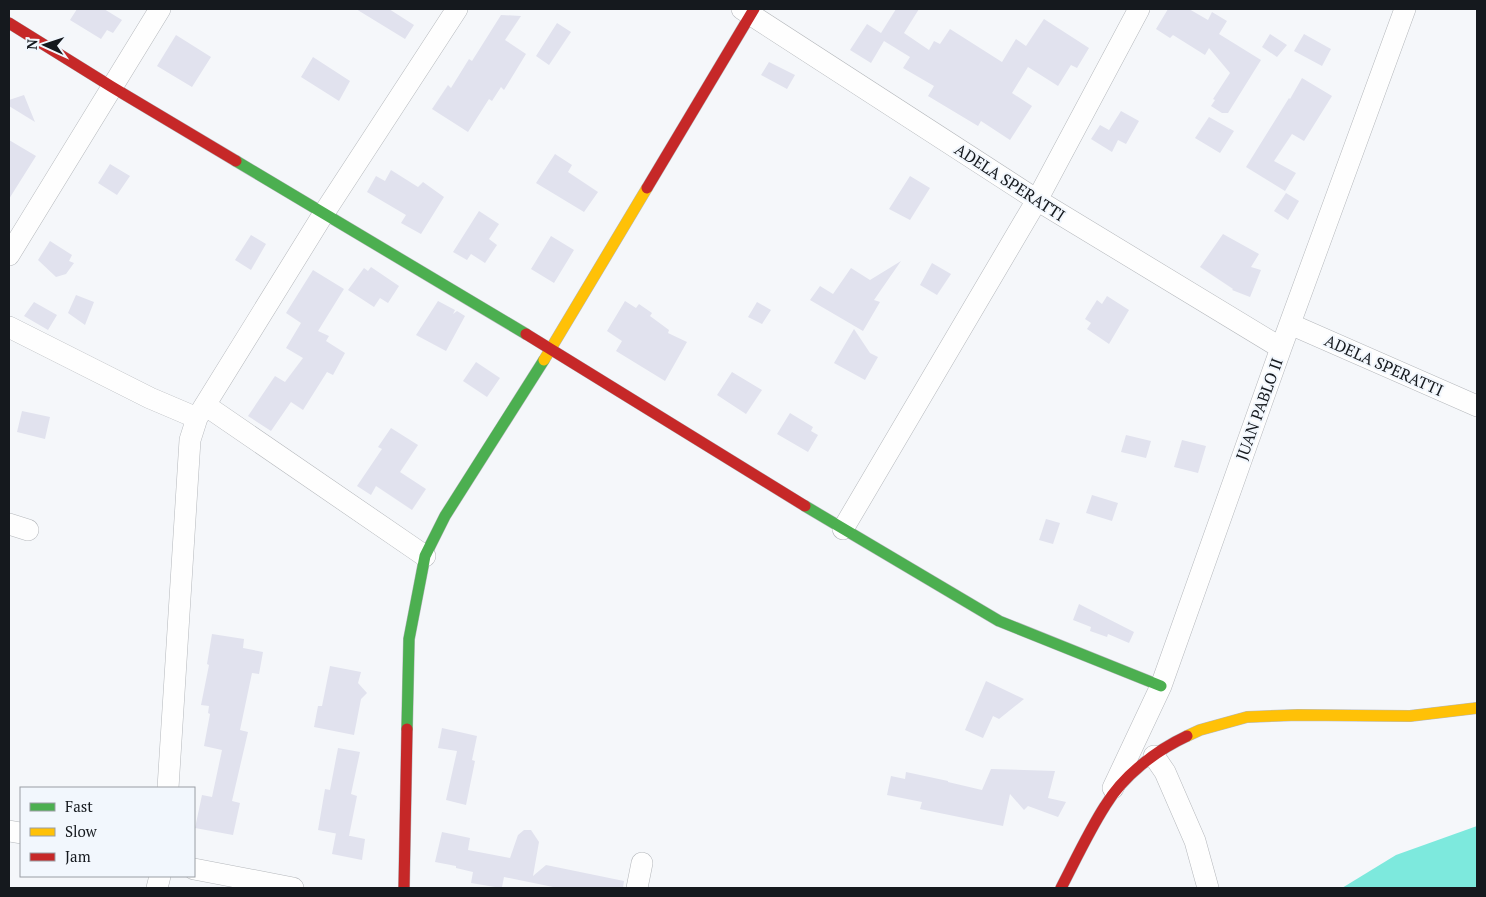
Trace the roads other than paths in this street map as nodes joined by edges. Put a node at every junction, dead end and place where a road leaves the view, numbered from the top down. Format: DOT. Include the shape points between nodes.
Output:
graph roads {
  1 [pos="160,9"];
  2 [pos="457,9"];
  3 [pos="1140,9"];
  4 [pos="1405,9"];
  5 [pos="749,11"];
  6 [pos="9,23"];
  7 [pos="112,87"];
  8 [pos="1036,200"];
  9 [pos="324,213"];
  10 [pos="9,255"];
  11 [pos="1290,324"];
  12 [pos="9,327"];
  13 [pos="1281,348"];
  14 [pos="551,349"];
  15 [pos="1477,406"];
  16 [pos="201,412"];
  17 [pos="843,529"];
  18 [pos="424,556"];
  19 [pos="1161,686"];
  20 [pos="1477,708"];
  21 [pos="1154,756"];
  22 [pos="168,787"];
  23 [pos="1105,805"];
  24 [pos="642,862"];
  25 [pos="195,869"];
  26 [pos="292,888"];
  27 [pos="404,888"];
  28 [pos="636,888"];
  29 [pos="1061,888"];
  30 [pos="1208,888"];
  1 -- 7 [label="street"];
  2 -- 9 [label="street"];
  3 -- 8 [label="street"];
  4 -- 11 [label="street, JUAN PABLO II"];
  5 -- 8 [label="street, ADELA SPERATTI"];
  5 -- 14 [label="street"];
  6 -- 7 [label="street"];
  7 -- 9 [label="street"];
  7 -- 10 [label="street"];
  8 -- 13 [label="street, ADELA SPERATTI"];
  8 -- 17 [label="street"];
  9 -- 14 [label="street"];
  9 -- 16 [label="street"];
  11 -- 13 [label="street, JUAN PABLO II"];
  11 -- 15 [label="street, ADELA SPERATTI"];
  12 -- 16 [label="street" via="150,398"];
  13 -- 19 [label="street, JUAN PABLO II"];
  14 -- 17 [label="street"];
  14 -- 18 [label="street" via="445,516"];
  16 -- 18 [label="street"];
  16 -- 22 [label="street" via="190,440"];
  17 -- 19 [label="street" via="999,621"];
  18 -- 27 [label="street" via="409,639"];
  19 -- 23 [label="street, JUAN PABLO II"];
  20 -- 21 [label="street" via="1410,716 1247,718 1200,730"];
  21 -- 23 [label="street" via="1128,778"];
  21 -- 30 [label="street" via="1165,772 1195,841"];
  23 -- 29 [label="street"];
  24 -- 28 [label="street"];
  25 -- 26 [label="street"];
}
